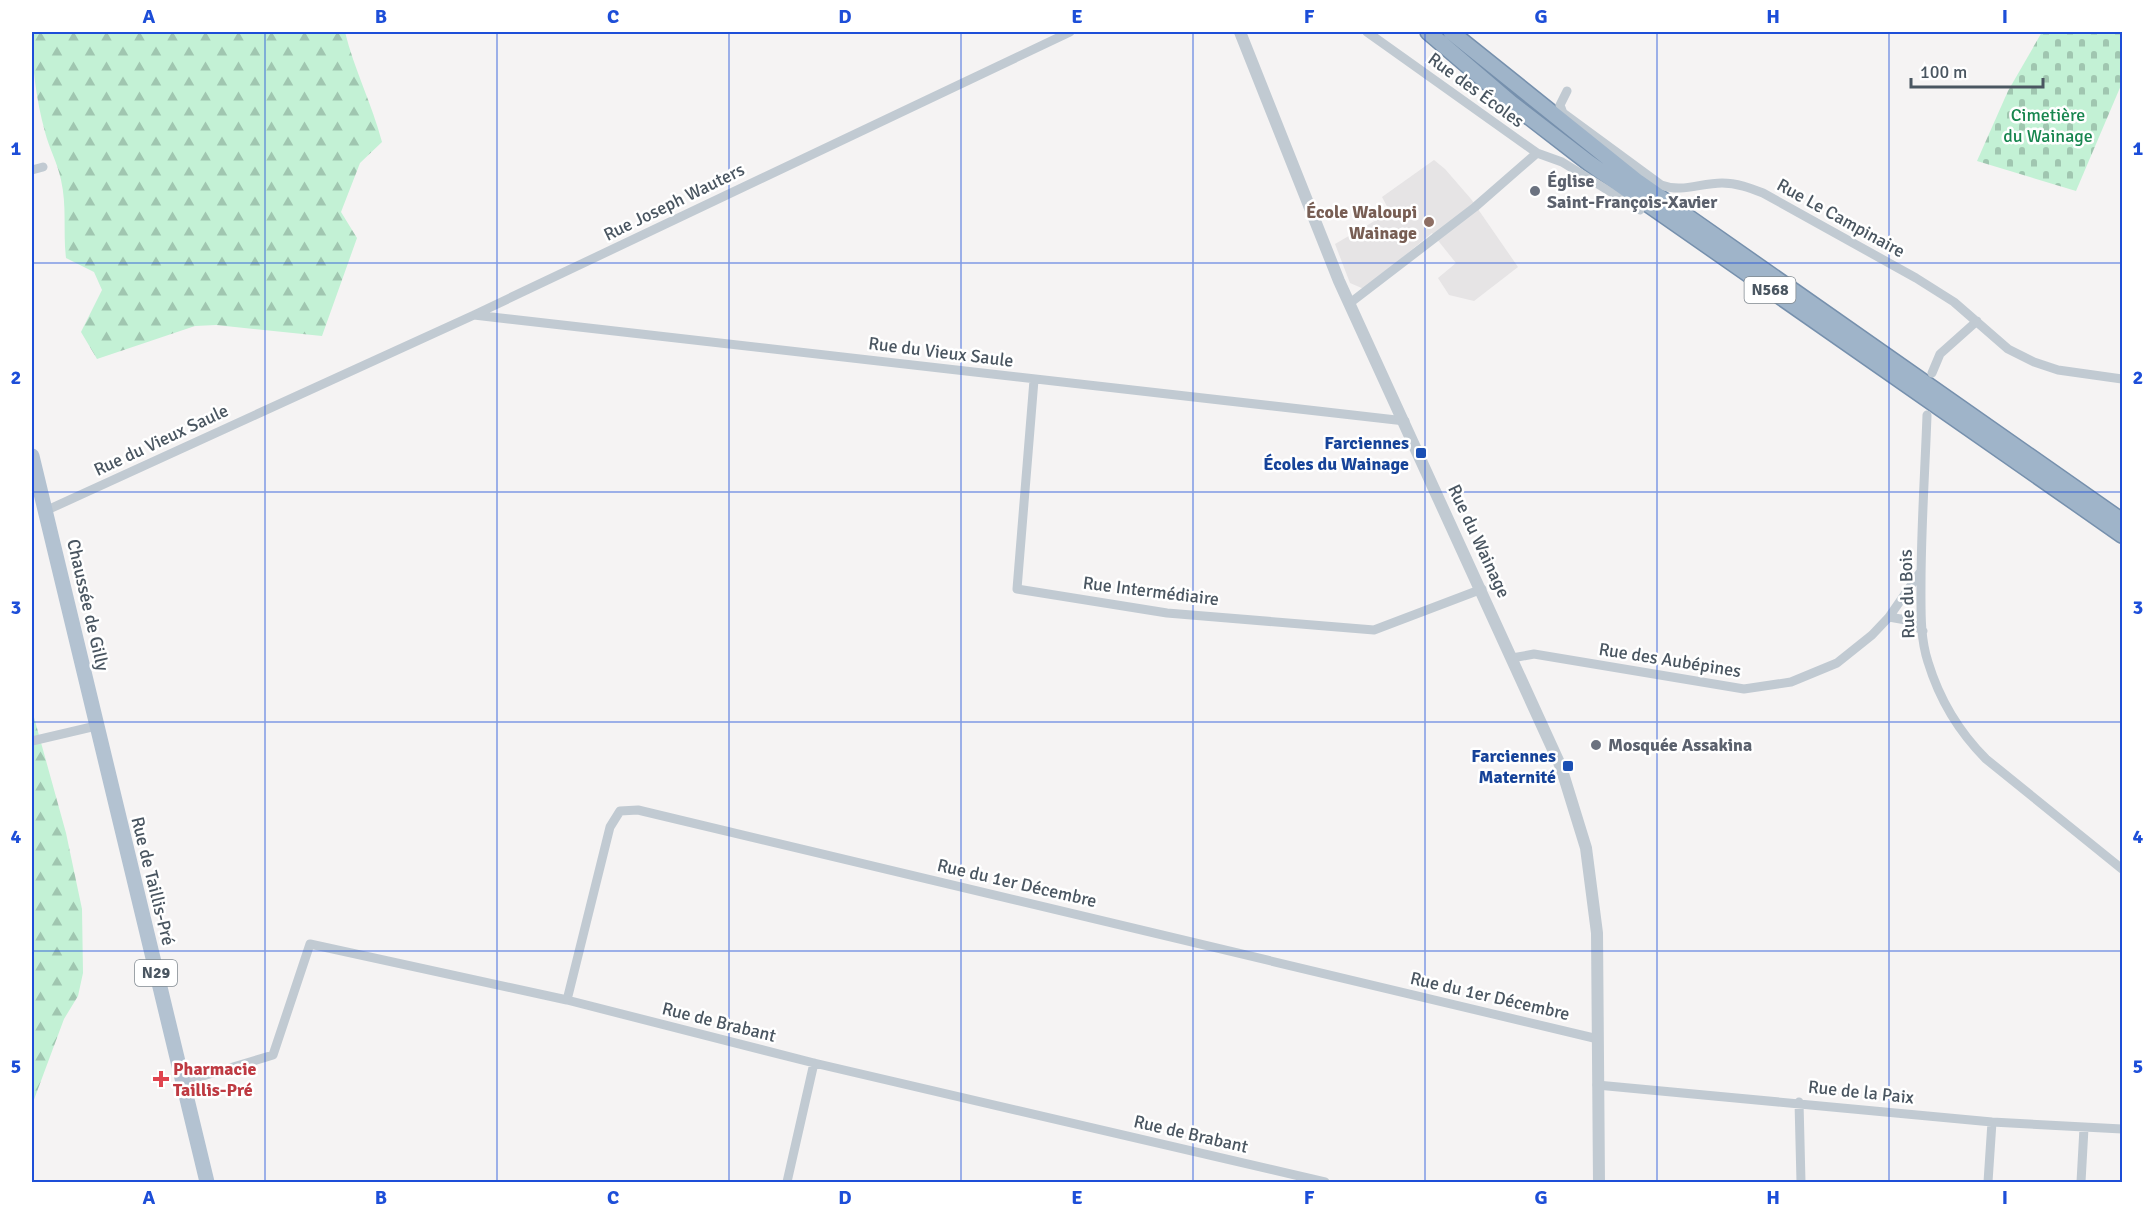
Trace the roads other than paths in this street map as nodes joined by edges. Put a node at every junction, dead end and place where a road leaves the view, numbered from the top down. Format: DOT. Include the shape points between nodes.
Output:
graph roads {
  1 [pos="1070,32"];
  2 [pos="1240,32"];
  3 [pos="1367,32"];
  4 [pos="1428,32"];
  5 [pos="1451,32"];
  6 [pos="1566,91"];
  7 [pos="1537,153"];
  8 [pos="44,167"];
  9 [pos="32,170"];
  10 [pos="1640,210"];
  11 [pos="1350,303"];
  12 [pos="474,315"];
  13 [pos="1977,321"];
  14 [pos="1932,373"];
  15 [pos="2122,379"];
  16 [pos="1034,380"];
  17 [pos="290,398"];
  18 [pos="1927,416"];
  19 [pos="1405,421"];
  20 [pos="32,456"];
  21 [pos="45,511"];
  22 [pos="2122,521"];
  23 [pos="2122,535"];
  24 [pos="1921,571"];
  25 [pos="1482,590"];
  26 [pos="1889,617"];
  27 [pos="1923,631"];
  28 [pos="1512,658"];
  29 [pos="96,726"];
  30 [pos="32,741"];
  31 [pos="105,764"];
  32 [pos="2122,869"];
  33 [pos="567,1000"];
  34 [pos="1598,1039"];
  35 [pos="814,1063"];
  36 [pos="183,1082"];
  37 [pos="1597,1085"];
  38 [pos="1799,1102"];
  39 [pos="1992,1122"];
  40 [pos="2084,1128"];
  41 [pos="2122,1129"];
  42 [pos="207,1182"];
  43 [pos="787,1182"];
  44 [pos="1325,1182"];
  45 [pos="1599,1182"];
  46 [pos="1801,1182"];
  47 [pos="1988,1182"];
  48 [pos="2081,1182"];
  1 -- 12 [label="street, Rue Joseph Wauters"];
  2 -- 11 [label="street, Rue du Wainage"];
  3 -- 7 [label="street, Rue des Écoles"];
  4 -- 23 [label="highway, N568" via="1589,163"];
  5 -- 22 [label="highway, N568" via="1638,182"];
  6 -- 13 [label="street, Rue Le Campinaire" via="1560,105 1563,112 1661,185 1679,190 1739,184 1763,193 1916,278"];
  7 -- 10 [label="street, Rue des Écoles" via="1562,162"];
  7 -- 11 [label="street" via="1475,207"];
  8 -- 9 [label="street"];
  11 -- 19 [label="street, Rue du Wainage"];
  12 -- 16 [label="street, Rue du Vieux Saule"];
  12 -- 17 [label="street, Rue Joseph Wauters"];
  13 -- 14 [label="street" via="1940,354"];
  13 -- 15 [label="street, Rue Le Campinaire" via="2008,349 2034,362 2058,370"];
  16 -- 19 [label="street, Rue du Vieux Saule"];
  16 -- 25 [label="street, Rue Intermédiaire" via="1017,588 1167,613 1374,630"];
  17 -- 21 [label="street, Rue du Vieux Saule"];
  18 -- 24 [label="street, Rue du Bois"];
  19 -- 25 [label="street, Rue du Wainage"];
  20 -- 21 [label="main road, Chaussée de Gilly / N29"];
  21 -- 29 [label="main road, Chaussée de Gilly / N29"];
  24 -- 26 [label="street, Rue des Aubépines"];
  24 -- 27 [label="street, Rue du Bois"];
  25 -- 28 [label="street, Rue du Wainage"];
  26 -- 27 [label="street" via="1906,620"];
  26 -- 28 [label="street, Rue des Aubépines" via="1837,663 1791,682 1744,689 1534,654"];
  27 -- 32 [label="street, Rue du Bois" via="1927,660 1939,690 1969,742"];
  28 -- 34 [label="street, Rue du Wainage" via="1561,767 1586,848 1597,933"];
  29 -- 30 [label="street"];
  29 -- 31 [label="main road, Chaussée de Gilly / N29"];
  31 -- 36 [label="main road, Rue de Taillis-Pré / N29"];
  33 -- 34 [label="street, Rue du 1er Décembre" via="610,827 620,811 638,810"];
  33 -- 35 [label="street, Rue de Brabant"];
  33 -- 36 [label="street, Rue de Brabant" via="310,944 273,1055"];
  34 -- 37 [label="street, Rue du Wainage"];
  35 -- 43 [label="street"];
  35 -- 44 [label="street, Rue de Brabant"];
  36 -- 42 [label="main road, Rue de Taillis-Pré / N29"];
  37 -- 38 [label="street, Rue de la Paix"];
  37 -- 45 [label="street, Rue du Wainage"];
  38 -- 39 [label="street, Rue de la Paix"];
  38 -- 46 [label="street"];
  39 -- 40 [label="street, Rue de la Paix"];
  39 -- 47 [label="street"];
  40 -- 41 [label="street, Rue de la Paix"];
  40 -- 48 [label="street"];
}
